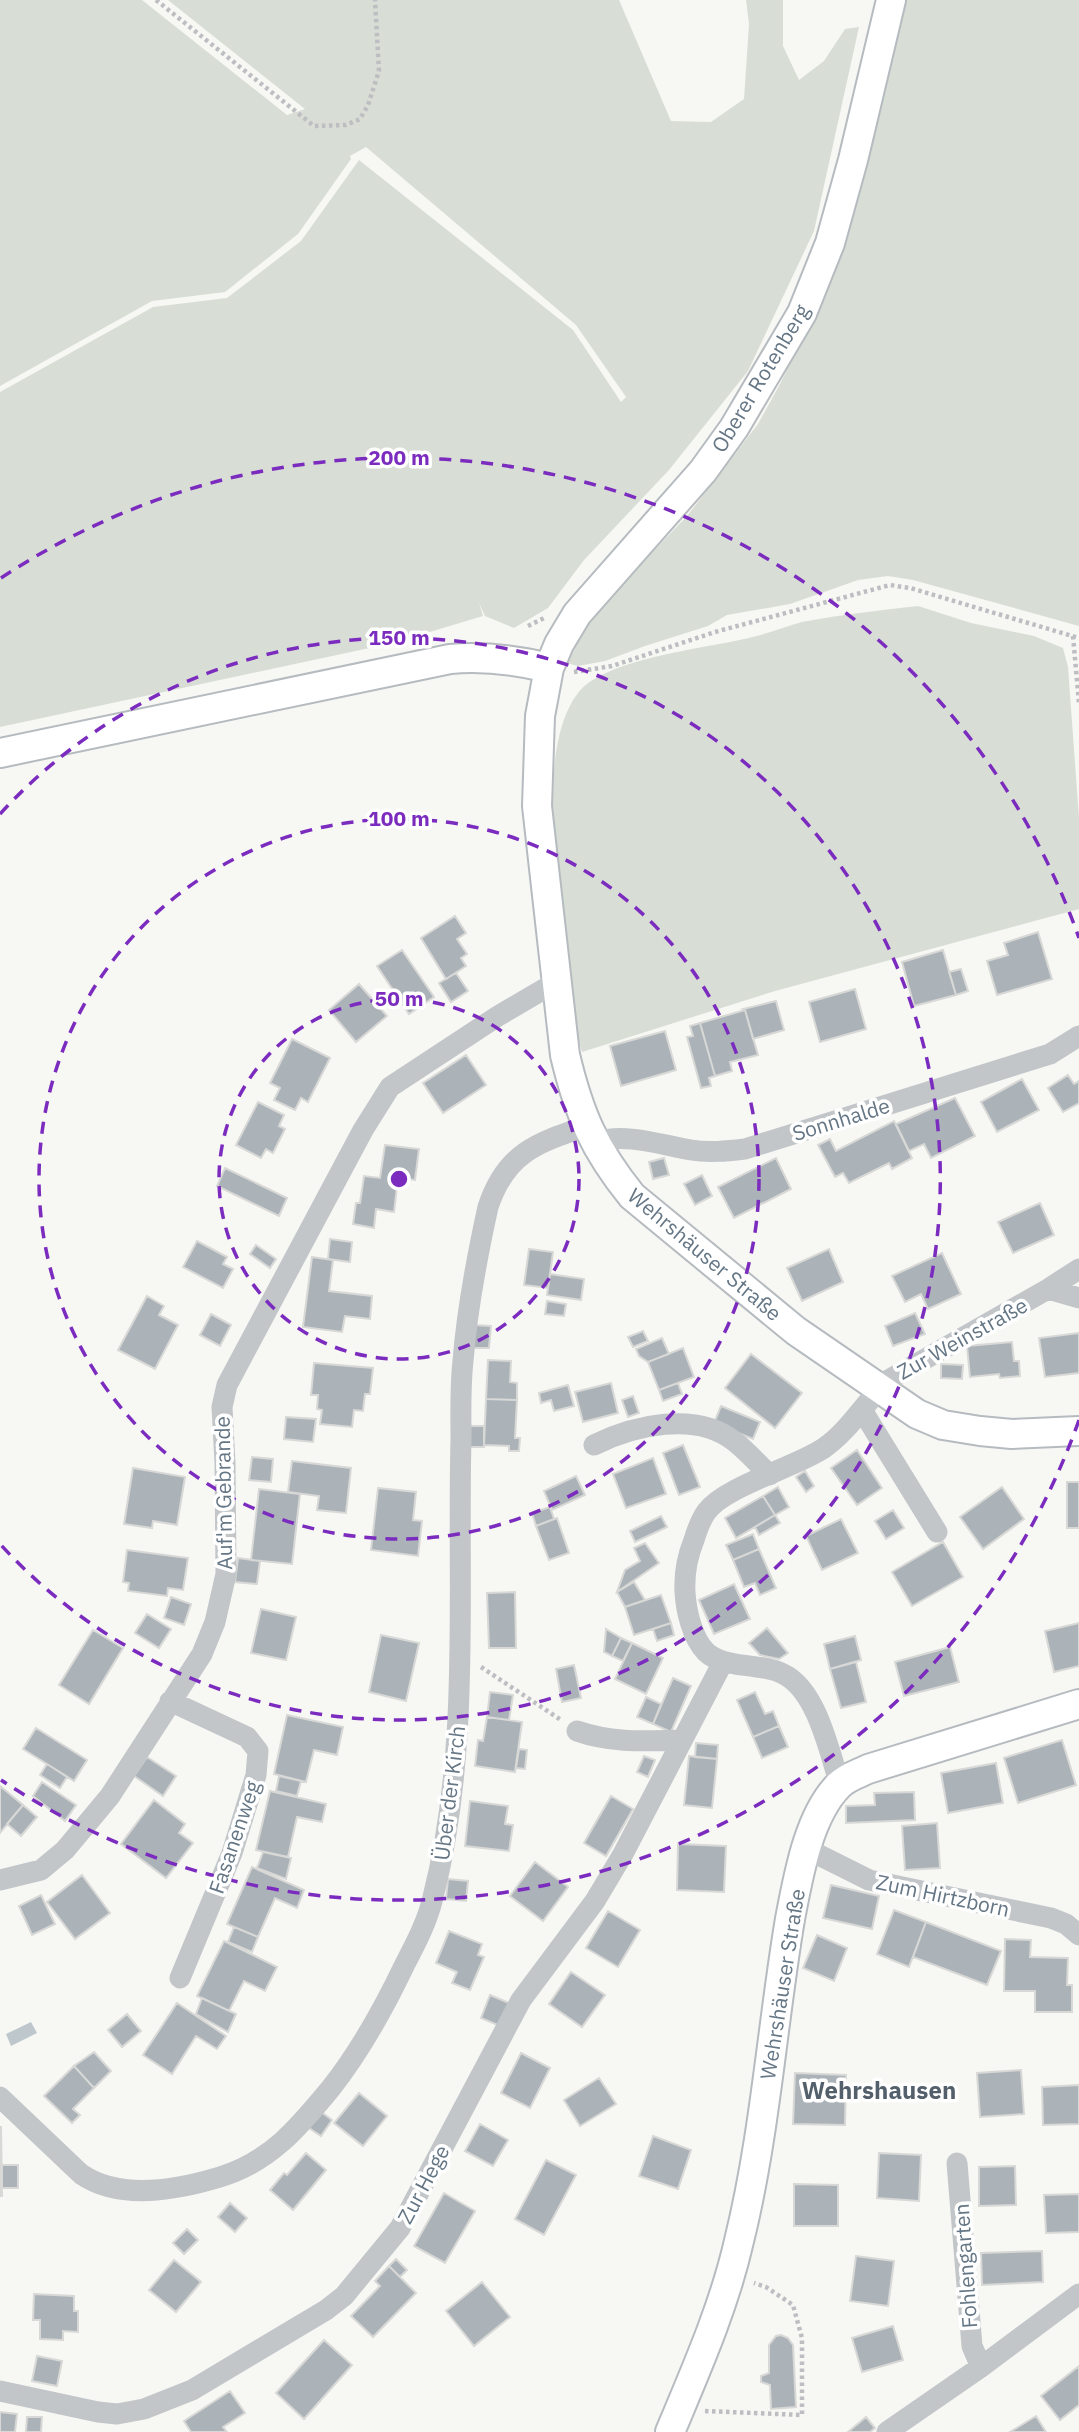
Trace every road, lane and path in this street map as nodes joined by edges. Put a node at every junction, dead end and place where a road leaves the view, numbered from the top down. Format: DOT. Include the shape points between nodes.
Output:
graph roads {
  1 [pos="156,0"];
  2 [pos="375,0"];
  3 [pos="891,0"];
  4 [pos="549,616"];
  5 [pos="527,626"];
  6 [pos="1076,637"];
  7 [pos="549,668"];
  8 [pos="1079,703"];
  9 [pos="0,753"];
  10 [pos="556,982"];
  11 [pos="1079,1036"];
  12 [pos="590,1134"];
  13 [pos="1079,1269"];
  14 [pos="1048,1289"];
  15 [pos="1079,1298"];
  16 [pos="870,1400"];
  17 [pos="1079,1431"];
  18 [pos="594,1444"];
  19 [pos="770,1475"];
  20 [pos="937,1532"];
  21 [pos="460,1653"];
  22 [pos="723,1662"];
  23 [pos="170,1700"];
  24 [pos="1079,1704"];
  25 [pos="576,1731"];
  26 [pos="681,1740"];
  27 [pos="840,1784"];
  28 [pos="807,1849"];
  29 [pos="0,1880"];
  30 [pos="1079,1935"];
  31 [pos="180,1978"];
  32 [pos="0,2097"];
  33 [pos="957,2163"];
  34 [pos="731,2274"];
  35 [pos="1079,2294"];
  36 [pos="981,2367"];
  37 [pos="0,2391"];
  38 [pos="675,2421"];
  39 [pos="887,2432"];
  1 -- 2 [label="path" via="314,125 346,125 360,119 368,105 379,71"];
  3 -- 7 [label="street, Oberer Rotenberg" via="830,243 802,313 734,428 703,471 577,614"];
  4 -- 5 [label="path"];
  6 -- 7 [label="path" via="890,585 715,632 612,666 570,673"];
  6 -- 8 [label="path"];
  7 -- 9 [label="street" via="474,657 450,659"];
  7 -- 10 [label="street, Wehrshäuser Straße" via="540,716 537,806"];
  10 -- 12 [label="street, Wehrshäuser Straße" via="565,1055"];
  10 -- 23 [label="street, Auf'm Gebrande" via="390,1087 363,1130 227,1385 222,1408 227,1549 222,1595 202,1654"];
  11 -- 12 [label="street, Sonnhalde" via="1050,1055 745,1149 693,1150"];
  12 -- 16 [label="street, Wehrshäuser Straße" via="632,1196"];
  12 -- 21 [label="street, Über der Kirch" via="528,1149 496,1184 488,1206 463,1362"];
  13 -- 14 [label="street, Zur Weinstraße"];
  14 -- 15 [label="street, Zur Weinstraße"];
  14 -- 16 [label="street, Zur Weinstraße" via="890,1378"];
  16 -- 17 [label="street, Wehrshäuser Straße" via="943,1425 1012,1434"];
  16 -- 19 [label="street, Zur Weinstraße" via="823,1449"];
  16 -- 20 [label="street"];
  18 -- 19 [label="street" via="637,1428 694,1424 734,1440"];
  19 -- 22 [label="street, Zur Weinstraße" via="708,1509 687,1556 686,1600 696,1635 706,1652"];
  21 -- 25 [label="path"];
  21 -- 32 [label="street, Über der Kirch" via="461,1692 449,1808 433,1900 381,2013 345,2070 302,2124 277,2148 240,2171 176,2187 117,2190 80,2174"];
  22 -- 26 [label="street, Zur Hege"];
  22 -- 27 [label="street" via="778,1671 797,1684 829,1742"];
  23 -- 29 [label="street, Auf'm Gebrande" via="110,1796 65,1850 41,1870"];
  23 -- 31 [label="street, Fasanenweg" via="247,1737 258,1751 256,1775 232,1853"];
  24 -- 27 [label="street, Wehrshäuser Straße" via="868,1769"];
  25 -- 26 [label="street" via="621,1742"];
  26 -- 37 [label="street, Zur Hege" via="609,1878 521,2000 400,2228 344,2296 192,2390 144,2409 98,2412"];
  27 -- 28 [label="street, Wehrshäuser Straße" via="822,1809"];
  28 -- 30 [label="street, Zum Hirtzborn" via="869,1880 1051,1918"];
  28 -- 34 [label="street, Wehrshäuser Straße" via="780,1979 751,2189"];
  33 -- 36 [label="street, Fohlengarten" via="972,2346"];
  34 -- 38 [label="street, Wehrshäuser Straße"];
  34 -- 38 [label="path" via="766,2287 793,2305 802,2338 802,2415"];
  35 -- 36 [label="street, Fohlengarten"];
  36 -- 39 [label="street, Fohlengarten"];
}
